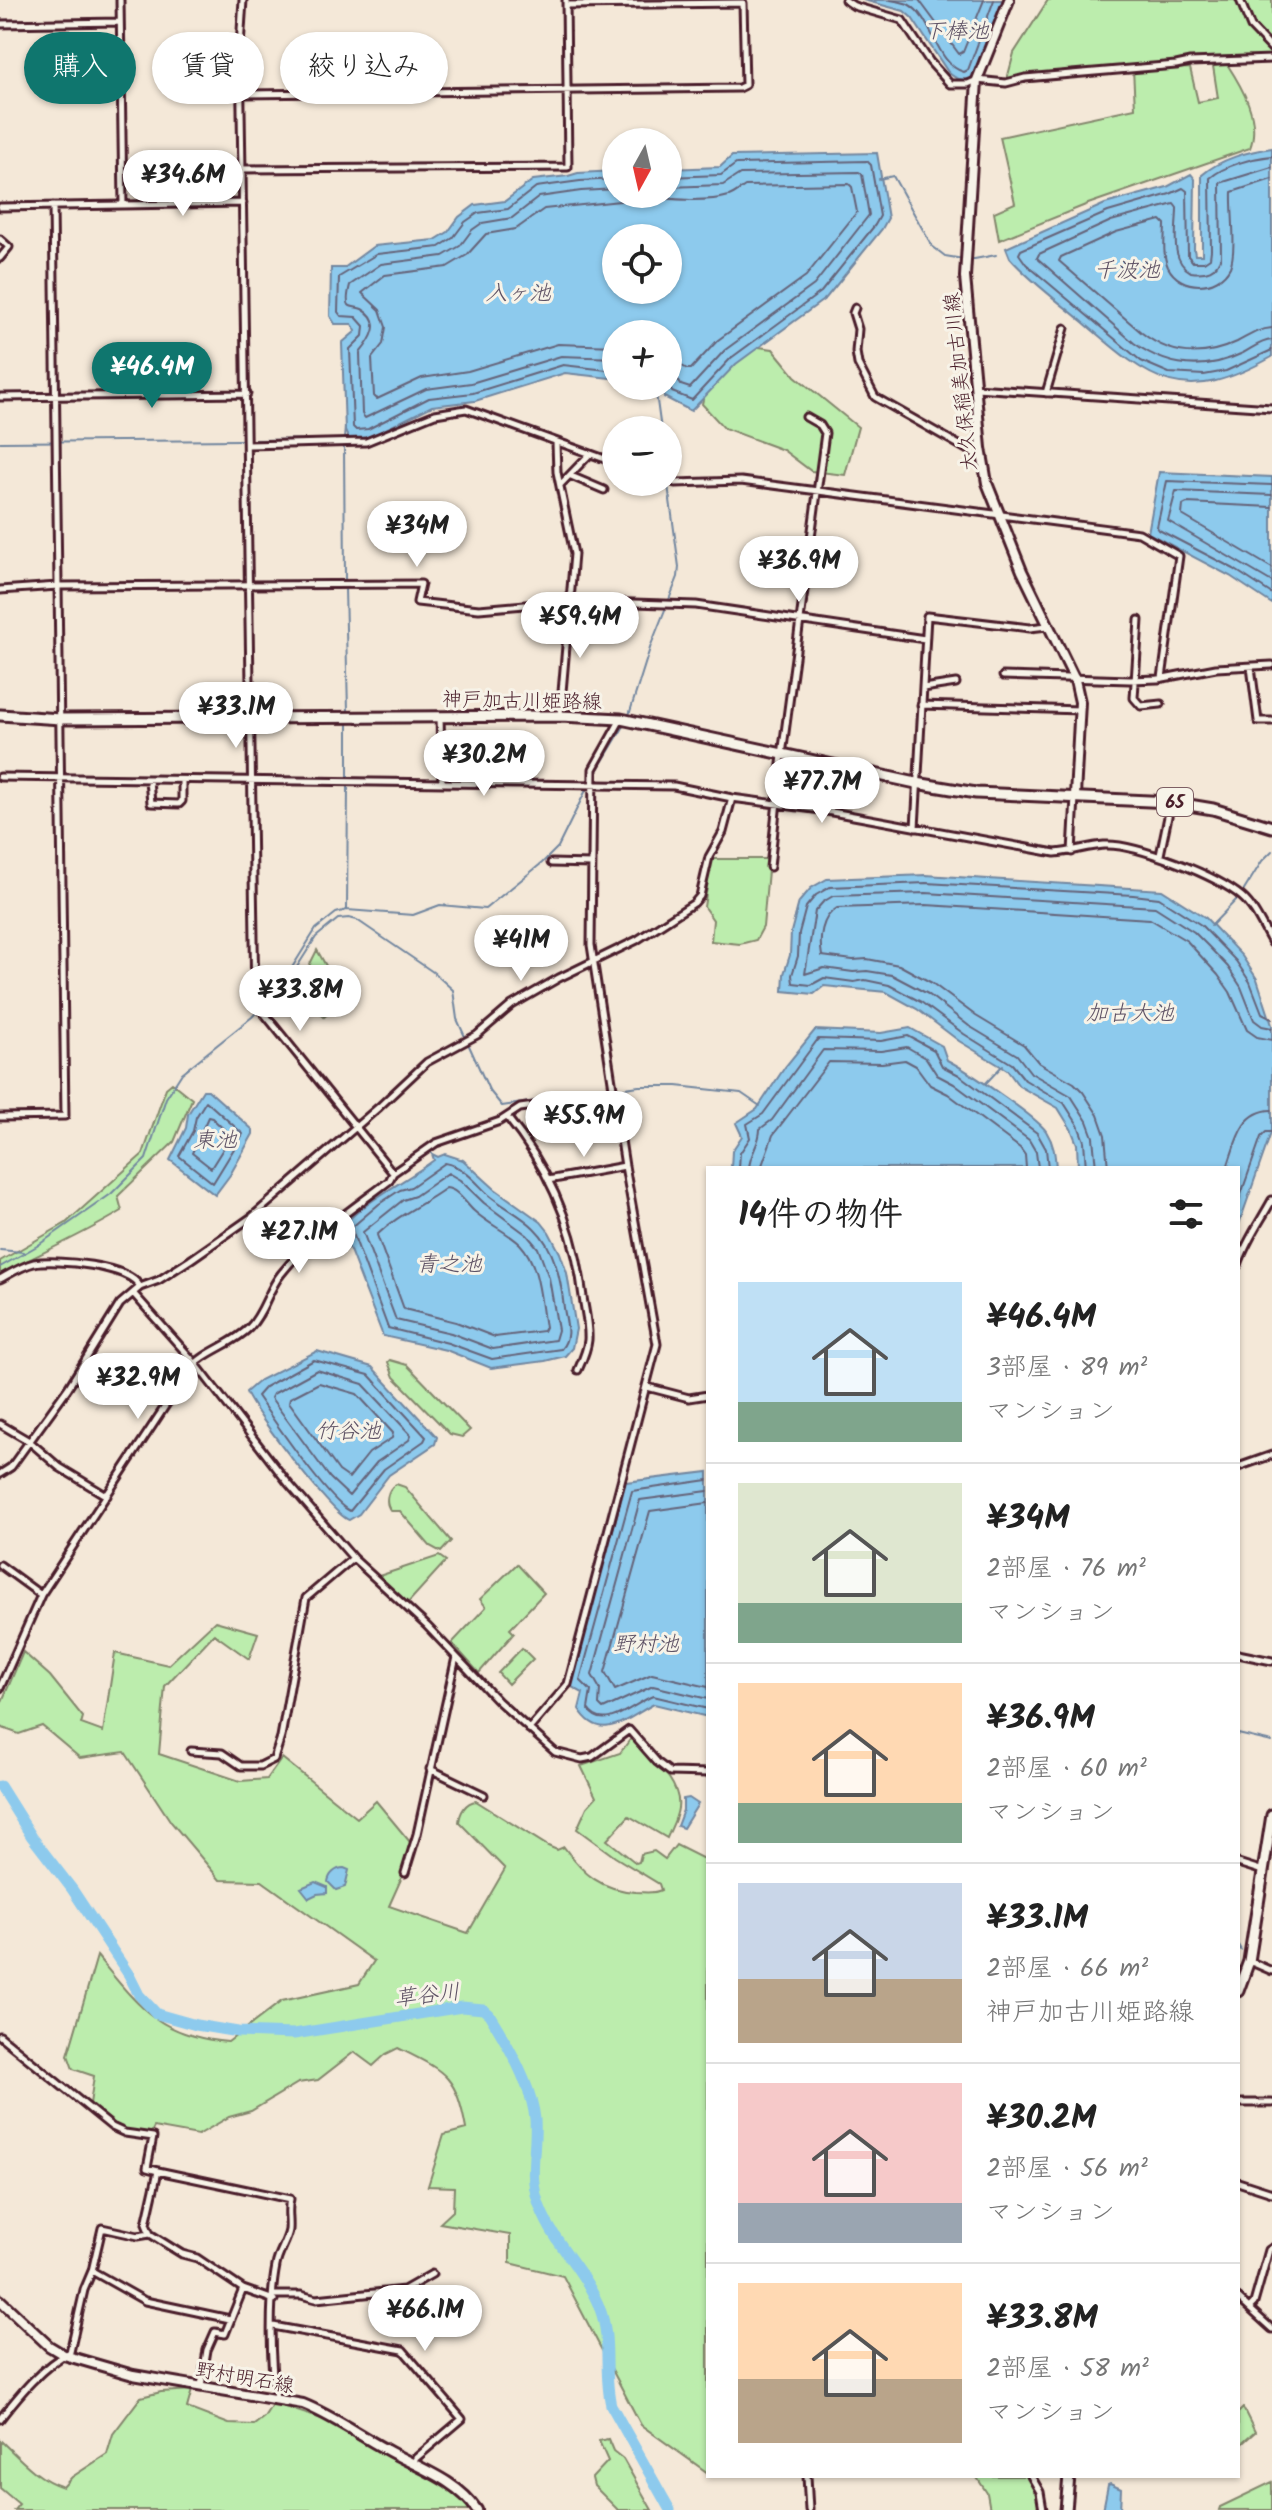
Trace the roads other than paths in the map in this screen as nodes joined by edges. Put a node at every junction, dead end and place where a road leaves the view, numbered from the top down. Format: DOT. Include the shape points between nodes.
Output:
graph roads {
  1 [pos="120,0"];
  2 [pos="243,0"];
  3 [pos="845,0"];
  4 [pos="1009,0"];
  5 [pos="1240,0"];
  6 [pos="566,2"];
  7 [pos="120,22"];
  8 [pos="0,24"];
  9 [pos="241,32"];
  10 [pos="1272,49"];
  11 [pos="1272,59"];
  12 [pos="977,80"];
  13 [pos="567,89"];
  14 [pos="264,94"];
  15 [pos="242,104"];
  16 [pos="243,169"];
  17 [pos="243,203"];
  18 [pos="123,205"];
  19 [pos="53,206"];
  20 [pos="0,207"];
  21 [pos="0,239"];
  22 [pos="0,258"];
  23 [pos="855,308"];
  24 [pos="1065,328"];
  25 [pos="976,388"];
  26 [pos="1046,393"];
  27 [pos="247,394"];
  28 [pos="0,397"];
  29 [pos="56,397"];
  30 [pos="1272,408"];
  31 [pos="806,417"];
  32 [pos="556,443"];
  33 [pos="248,445"];
  34 [pos="982,453"];
  35 [pos="589,455"];
  36 [pos="602,459"];
  37 [pos="571,476"];
  38 [pos="682,483"];
  39 [pos="560,485"];
  40 [pos="602,489"];
  41 [pos="817,492"];
  42 [pos="999,515"];
  43 [pos="249,584"];
  44 [pos="58,586"];
  45 [pos="0,590"];
  46 [pos="571,601"];
  47 [pos="801,619"];
  48 [pos="1139,620"];
  49 [pos="1047,626"];
  50 [pos="925,639"];
  51 [pos="1272,665"];
  52 [pos="1251,667"];
  53 [pos="1003,676"];
  54 [pos="1162,678"];
  55 [pos="1075,680"];
  56 [pos="1134,680"];
  57 [pos="956,683"];
  58 [pos="923,688"];
  59 [pos="1161,704"];
  60 [pos="921,705"];
  61 [pos="1081,710"];
  62 [pos="0,715"];
  63 [pos="560,716"];
  64 [pos="440,717"];
  65 [pos="250,718"];
  66 [pos="61,719"];
  67 [pos="621,719"];
  68 [pos="1272,721"];
  69 [pos="782,754"];
  70 [pos="0,777"];
  71 [pos="61,778"];
  72 [pos="149,780"];
  73 [pos="182,780"];
  74 [pos="251,782"];
  75 [pos="442,783"];
  76 [pos="916,783"];
  77 [pos="592,786"];
  78 [pos="1075,796"];
  79 [pos="732,798"];
  80 [pos="1171,802"];
  81 [pos="776,804"];
  82 [pos="1272,827"];
  83 [pos="915,828"];
  84 [pos="1072,852"];
  85 [pos="1160,855"];
  86 [pos="551,863"];
  87 [pos="592,864"];
  88 [pos="770,867"];
  89 [pos="1272,943"];
  90 [pos="592,963"];
  91 [pos="614,1092"];
  92 [pos="0,1117"];
  93 [pos="507,1117"];
  94 [pos="356,1127"];
  95 [pos="625,1166"];
  96 [pos="393,1173"];
  97 [pos="548,1180"];
  98 [pos="1272,1200"];
  99 [pos="1240,1259"];
  100 [pos="0,1279"];
  101 [pos="140,1287"];
  102 [pos="132,1293"];
  103 [pos="195,1363"];
  104 [pos="578,1370"];
  105 [pos="647,1387"];
  106 [pos="706,1395"];
  107 [pos="0,1424"];
  108 [pos="29,1441"];
  109 [pos="1272,1455"];
  110 [pos="1240,1466"];
  111 [pos="0,1474"];
  112 [pos="107,1496"];
  113 [pos="353,1558"];
  114 [pos="0,1565"];
  115 [pos="41,1595"];
  116 [pos="1240,1654"];
  117 [pos="456,1656"];
  118 [pos="1272,1661"];
  119 [pos="0,1688"];
  120 [pos="529,1729"];
  121 [pos="191,1751"];
  122 [pos="430,1769"];
  123 [pos="706,1773"];
  124 [pos="484,1795"];
  125 [pos="1272,1815"];
  126 [pos="1240,1864"];
  127 [pos="1264,1871"];
  128 [pos="405,1873"];
  129 [pos="1249,1961"];
  130 [pos="1272,1971"];
  131 [pos="1240,1986"];
  132 [pos="0,2036"];
  133 [pos="1240,2103"];
  134 [pos="1272,2103"];
  135 [pos="158,2171"];
  136 [pos="1240,2183"];
  137 [pos="1272,2193"];
  138 [pos="150,2234"];
  139 [pos="1272,2248"];
  140 [pos="92,2271"];
  141 [pos="432,2274"];
  142 [pos="243,2289"];
  143 [pos="274,2297"];
  144 [pos="0,2300"];
  145 [pos="1240,2300"];
  146 [pos="1249,2308"];
  147 [pos="230,2319"];
  148 [pos="273,2326"];
  149 [pos="1272,2329"];
  150 [pos="64,2355"];
  151 [pos="201,2386"];
  152 [pos="276,2398"];
  153 [pos="0,2419"];
  154 [pos="413,2464"];
  155 [pos="807,2478"];
  156 [pos="1032,2478"];
  157 [pos="1069,2478"];
  158 [pos="477,2510"];
  159 [pos="809,2510"];
  160 [pos="1043,2510"];
  161 [pos="1066,2510"];
  1 -- 7 [label="street"];
  2 -- 9 [label="street"];
  3 -- 12 [label="street" via="902,20 950,84"];
  4 -- 12 [label="main road, 大久保稲美加古川線"];
  5 -- 10 [label="street" via="1251,27"];
  6 -- 13 [label="street"];
  6 -- 13 [label="street" via="745,6 743,87"];
  7 -- 8 [label="street"];
  7 -- 18 [label="street"];
  11 -- 12 [label="street" via="1190,62 1006,83"];
  12 -- 25 [label="main road, 大久保稲美加古川線" via="965,265"];
  13 -- 14 [label="street"];
  13 -- 16 [label="street" via="568,167"];
  15 -- 16 [label="street"];
  16 -- 17 [label="street"];
  17 -- 18 [label="street"];
  17 -- 27 [label="street"];
  18 -- 19 [label="street"];
  19 -- 20 [label="street"];
  19 -- 29 [label="street"];
  21 -- 22 [label="street" via="9,247"];
  23 -- 34 [label="street" via="858,364 875,397 975,454"];
  24 -- 26 [label="street"];
  25 -- 26 [label="street"];
  25 -- 34 [label="main road, 大久保稲美加古川線"];
  26 -- 30 [label="street"];
  27 -- 29 [label="street"];
  27 -- 33 [label="street"];
  28 -- 29 [label="street"];
  29 -- 44 [label="street"];
  31 -- 41 [label="street" via="825,433"];
  32 -- 33 [label="street" via="466,409 435,414 366,442"];
  32 -- 35 [label="street"];
  32 -- 39 [label="street"];
  33 -- 43 [label="street"];
  34 -- 42 [label="main road, 大久保稲美加古川線"];
  35 -- 36 [label="street"];
  35 -- 37 [label="street"];
  37 -- 39 [label="street"];
  37 -- 40 [label="street"];
  38 -- 41 [label="street" via="741,481"];
  39 -- 46 [label="street" via="574,554"];
  41 -- 42 [label="street"];
  41 -- 47 [label="street"];
  42 -- 49 [label="main road, 大久保稲美加古川線"];
  42 -- 54 [label="street" via="1139,533 1179,556"];
  43 -- 44 [label="street"];
  43 -- 46 [label="street" via="421,584 417,602 479,609"];
  43 -- 65 [label="street"];
  44 -- 45 [label="street"];
  44 -- 66 [label="street"];
  46 -- 47 [label="street" via="696,605"];
  46 -- 63 [label="street"];
  47 -- 50 [label="street"];
  47 -- 69 [label="street"];
  48 -- 56 [label="street"];
  49 -- 50 [label="street" via="927,616"];
  49 -- 55 [label="main road, 大久保稲美加古川線"];
  50 -- 58 [label="street"];
  51 -- 52 [label="street"];
  52 -- 54 [label="street"];
  52 -- 68 [label="street" via="1258,721"];
  53 -- 55 [label="street"];
  54 -- 56 [label="street"];
  55 -- 56 [label="street"];
  55 -- 61 [label="main road, 大久保稲美加古川線"];
  56 -- 59 [label="street" via="1135,702"];
  57 -- 58 [label="street"];
  58 -- 60 [label="street"];
  60 -- 61 [label="street"];
  60 -- 76 [label="street"];
  61 -- 78 [label="main road, 大久保稲美加古川線"];
  62 -- 66 [label="main road, 神戸加古川姫路線 / 65"];
  63 -- 64 [label="main road, 神戸加古川姫路線 / 65"];
  63 -- 67 [label="main road, 神戸加古川姫路線 / 65"];
  64 -- 65 [label="main road, 神戸加古川姫路線 / 65"];
  64 -- 75 [label="street"];
  65 -- 66 [label="main road, 神戸加古川姫路線 / 65"];
  65 -- 74 [label="street"];
  66 -- 71 [label="street"];
  67 -- 69 [label="main road, 神戸加古川姫路線 / 65"];
  67 -- 77 [label="street" via="593,769"];
  69 -- 76 [label="main road, 神戸加古川姫路線 / 65"];
  69 -- 81 [label="street"];
  70 -- 71 [label="street"];
  71 -- 72 [label="street"];
  71 -- 92 [label="street" via="65,1116"];
  72 -- 73 [label="street"];
  72 -- 73 [label="street" via="151,803 179,804"];
  73 -- 74 [label="street"];
  74 -- 75 [label="street"];
  74 -- 94 [label="street" via="255,1002"];
  75 -- 77 [label="street"];
  76 -- 78 [label="main road, 神戸加古川姫路線 / 65" via="976,793"];
  76 -- 83 [label="street"];
  77 -- 79 [label="street" via="674,786"];
  77 -- 87 [label="street"];
  78 -- 80 [label="main road, 神戸加古川姫路線 / 65"];
  78 -- 84 [label="street"];
  79 -- 81 [label="street"];
  79 -- 90 [label="street" via="700,896 682,913"];
  80 -- 82 [label="main road, 神戸加古川姫路線 / 65"];
  80 -- 85 [label="street"];
  81 -- 83 [label="street"];
  81 -- 88 [label="street"];
  83 -- 84 [label="street"];
  84 -- 85 [label="street" via="1104,845"];
  85 -- 89 [label="street" via="1244,899"];
  86 -- 87 [label="street"];
  87 -- 90 [label="street"];
  90 -- 91 [label="street"];
  90 -- 94 [label="street" via="512,1005 468,1040 427,1062"];
  91 -- 93 [label="street" via="520,1108"];
  91 -- 95 [label="street"];
  93 -- 96 [label="street" via="436,1143"];
  93 -- 97 [label="street"];
  94 -- 96 [label="street"];
  94 -- 101 [label="street" via="235,1229"];
  95 -- 97 [label="street"];
  95 -- 105 [label="street" via="657,1344"];
  96 -- 103 [label="street" via="301,1250 244,1333"];
  97 -- 104 [label="street" via="579,1268 588,1342"];
  98 -- 99 [label="street"];
  100 -- 101 [label="street" via="36,1262 73,1263 121,1272"];
  101 -- 102 [label="street"];
  102 -- 103 [label="street"];
  102 -- 108 [label="street"];
  103 -- 112 [label="street"];
  103 -- 113 [label="street"];
  105 -- 106 [label="street" via="689,1398"];
  105 -- 120 [label="street" via="568,1684"];
  107 -- 108 [label="street"];
  108 -- 111 [label="street"];
  108 -- 112 [label="street"];
  109 -- 110 [label="street"];
  112 -- 115 [label="street"];
  113 -- 117 [label="street"];
  113 -- 121 [label="street" via="306,1598 274,1759 241,1766 222,1753"];
  114 -- 115 [label="street"];
  115 -- 119 [label="street"];
  116 -- 118 [label="street"];
  117 -- 120 [label="street"];
  117 -- 122 [label="street"];
  120 -- 123 [label="street" via="555,1752 582,1759 629,1730 670,1772"];
  122 -- 124 [label="street"];
  122 -- 128 [label="street"];
  125 -- 127 [label="main road"];
  126 -- 127 [label="street"];
  127 -- 129 [label="main road"];
  129 -- 130 [label="street"];
  129 -- 131 [label="main road"];
  132 -- 135 [label="street" via="112,2127 153,2137 147,2168"];
  133 -- 134 [label="street"];
  135 -- 138 [label="street" via="146,2224"];
  135 -- 143 [label="street" via="290,2199 289,2230 276,2266"];
  136 -- 137 [label="street"];
  138 -- 140 [label="street" via="102,2228"];
  138 -- 142 [label="street"];
  139 -- 146 [label="street"];
  140 -- 147 [label="street" via="145,2301"];
  140 -- 150 [label="street" via="75,2338"];
  141 -- 143 [label="street" via="404,2290 316,2299"];
  142 -- 143 [label="street"];
  142 -- 147 [label="street"];
  143 -- 148 [label="street"];
  144 -- 150 [label="main road, 野村明石線"];
  145 -- 146 [label="street"];
  146 -- 149 [label="street"];
  147 -- 151 [label="street" via="225,2334 215,2332 207,2350"];
  148 -- 152 [label="street"];
  148 -- 154 [label="street" via="403,2350 462,2419"];
  150 -- 151 [label="main road, 野村明石線" via="116,2371"];
  150 -- 153 [label="street" via="20,2393"];
  151 -- 152 [label="main road, 野村明石線"];
  152 -- 154 [label="main road, 野村明石線" via="325,2413"];
  154 -- 158 [label="main road, 野村明石線" via="452,2485"];
  155 -- 159 [label="street"];
  156 -- 160 [label="street"];
  157 -- 161 [label="main road"];
}
